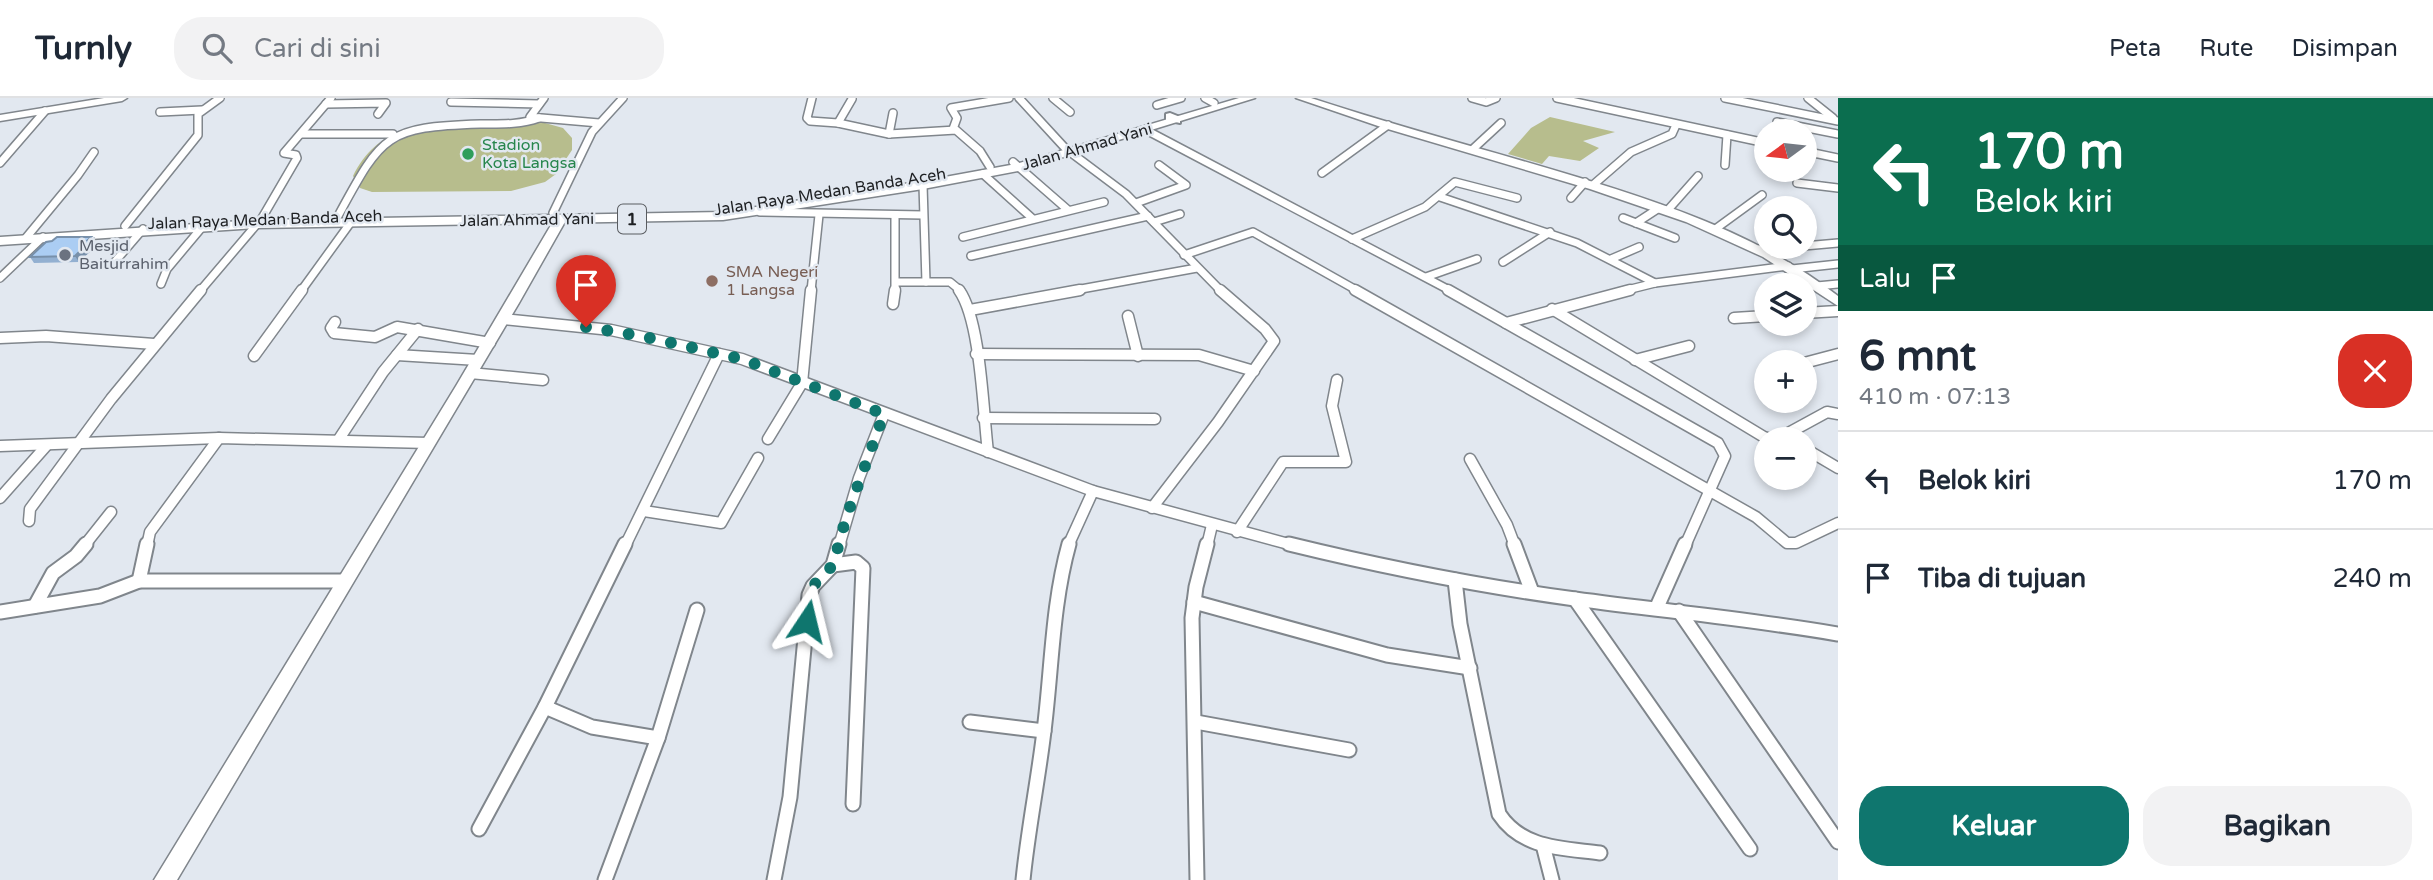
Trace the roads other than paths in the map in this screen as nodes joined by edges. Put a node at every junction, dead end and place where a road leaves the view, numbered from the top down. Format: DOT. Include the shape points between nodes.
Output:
graph roads {
  1 [pos="122,98"];
  2 [pos="220,98"];
  3 [pos="623,98"];
  4 [pos="813,98"];
  5 [pos="1009,98"];
  6 [pos="1019,98"];
  7 [pos="1053,98"];
  8 [pos="1181,98"];
  9 [pos="1231,98"];
  10 [pos="1250,98"];
  11 [pos="1301,98"];
  12 [pos="1472,98"];
  13 [pos="1496,98"];
  14 [pos="1557,98"];
  15 [pos="1725,98"];
  16 [pos="1808,98"];
  17 [pos="852,99"];
  18 [pos="492,100"];
  19 [pos="328,101"];
  20 [pos="541,101"];
  21 [pos="1209,101"];
  22 [pos="452,102"];
  23 [pos="1157,105"];
  24 [pos="202,110"];
  25 [pos="45,111"];
  26 [pos="160,112"];
  27 [pos="1070,112"];
  28 [pos="893,113"];
  29 [pos="378,114"];
  30 [pos="0,118"];
  31 [pos="539,118"];
  32 [pos="1173,119"];
  33 [pos="1838,121"];
  34 [pos="599,123"];
  35 [pos="838,123"];
  36 [pos="1501,123"];
  37 [pos="1388,125"];
  38 [pos="1676,125"];
  39 [pos="953,129"];
  40 [pos="1146,130"];
  41 [pos="1817,130"];
  42 [pos="391,131"];
  43 [pos="301,134"];
  44 [pos="889,134"];
  45 [pos="1838,134"];
  46 [pos="1727,135"];
  47 [pos="1754,141"];
  48 [pos="1474,148"];
  49 [pos="1067,150"];
  50 [pos="94,152"];
  51 [pos="1817,154"];
  52 [pos="1838,158"];
  53 [pos="0,163"];
  54 [pos="1015,164"];
  55 [pos="1725,165"];
  56 [pos="1159,166"];
  57 [pos="987,170"];
  58 [pos="1322,173"];
  59 [pos="1698,176"];
  60 [pos="1797,183"];
  61 [pos="1589,184"];
  62 [pos="923,185"];
  63 [pos="1838,188"];
  64 [pos="1762,195"];
  65 [pos="1440,197"];
  66 [pos="1517,198"];
  67 [pos="1571,198"];
  68 [pos="1104,202"];
  69 [pos="1136,203"];
  70 [pos="1068,210"];
  71 [pos="1663,210"];
  72 [pos="760,212"];
  73 [pos="1180,214"];
  74 [pos="819,215"];
  75 [pos="895,215"];
  76 [pos="923,215"];
  77 [pos="338,216"];
  78 [pos="556,216"];
  79 [pos="1623,218"];
  80 [pos="1033,219"];
  81 [pos="1151,219"];
  82 [pos="259,221"];
  83 [pos="351,222"];
  84 [pos="1636,223"];
  85 [pos="125,226"];
  86 [pos="203,226"];
  87 [pos="143,229"];
  88 [pos="1714,230"];
  89 [pos="1550,232"];
  90 [pos="26,237"];
  91 [pos="43,237"];
  92 [pos="963,237"];
  93 [pos="1675,238"];
  94 [pos="0,239"];
  95 [pos="1352,239"];
  96 [pos="1838,243"];
  97 [pos="1817,245"];
  98 [pos="1639,247"];
  99 [pos="1754,247"];
  100 [pos="971,256"];
  101 [pos="1184,256"];
  102 [pos="1477,259"];
  103 [pos="1611,259"];
  104 [pos="1776,259"];
  105 [pos="1503,262"];
  106 [pos="1838,264"];
  107 [pos="112,265"];
  108 [pos="1790,267"];
  109 [pos="1198,268"];
  110 [pos="1799,273"];
  111 [pos="1426,277"];
  112 [pos="0,278"];
  113 [pos="896,282"];
  114 [pos="926,282"];
  115 [pos="1656,283"];
  116 [pos="160,284"];
  117 [pos="1838,284"];
  118 [pos="1817,286"];
  119 [pos="1838,302"];
  120 [pos="893,304"];
  121 [pos="1552,309"];
  122 [pos="970,310"];
  123 [pos="1838,311"];
  124 [pos="1817,312"];
  125 [pos="1128,316"];
  126 [pos="1754,317"];
  127 [pos="1734,318"];
  128 [pos="504,319"];
  129 [pos="335,322"];
  130 [pos="1506,323"];
  131 [pos="418,329"];
  132 [pos="0,338"];
  133 [pos="490,343"];
  134 [pos="154,344"];
  135 [pos="1689,346"];
  136 [pos="719,354"];
  137 [pos="976,354"];
  138 [pos="1838,354"];
  139 [pos="397,355"];
  140 [pos="254,356"];
  141 [pos="1138,356"];
  142 [pos="1635,360"];
  143 [pos="1817,360"];
  144 [pos="474,367"];
  145 [pos="1254,371"];
  146 [pos="543,380"];
  147 [pos="1337,380"];
  148 [pos="802,383"];
  149 [pos="884,414"];
  150 [pos="1838,414"];
  151 [pos="983,418"];
  152 [pos="1155,419"];
  153 [pos="1803,427"];
  154 [pos="1754,432"];
  155 [pos="219,438"];
  156 [pos="339,439"];
  157 [pos="768,439"];
  158 [pos="77,443"];
  159 [pos="429,443"];
  160 [pos="47,444"];
  161 [pos="0,446"];
  162 [pos="988,453"];
  163 [pos="1817,456"];
  164 [pos="758,458"];
  165 [pos="1471,459"];
  166 [pos="1838,468"];
  167 [pos="1709,490"];
  168 [pos="1093,491"];
  169 [pos="0,498"];
  170 [pos="1152,508"];
  171 [pos="644,511"];
  172 [pos="111,512"];
  173 [pos="29,521"];
  174 [pos="1838,523"];
  175 [pos="1212,526"];
  176 [pos="1237,532"];
  177 [pos="833,565"];
  178 [pos="1455,580"];
  179 [pos="139,581"];
  180 [pos="345,581"];
  181 [pos="1532,592"];
  182 [pos="1575,598"];
  183 [pos="1194,602"];
  184 [pos="35,606"];
  185 [pos="1657,607"];
  186 [pos="697,610"];
  187 [pos="1679,611"];
  188 [pos="0,612"];
  189 [pos="1838,634"];
  190 [pos="1470,668"];
  191 [pos="545,707"];
  192 [pos="971,722"];
  193 [pos="1196,722"];
  194 [pos="1044,731"];
  195 [pos="657,738"];
  196 [pos="1349,750"];
  197 [pos="853,804"];
  198 [pos="479,829"];
  199 [pos="1838,842"];
  200 [pos="1543,845"];
  201 [pos="1750,849"];
  202 [pos="1600,853"];
  203 [pos="165,880"];
  204 [pos="605,880"];
  205 [pos="774,880"];
  206 [pos="1023,880"];
  207 [pos="1197,880"];
  208 [pos="1552,880"];
  1 -- 25 [label="street"];
  2 -- 24 [label="street"];
  3 -- 34 [label="street"];
  4 -- 35 [label="street" via="808,121"];
  5 -- 39 [label="street" via="951,108 957,118"];
  6 -- 49 [label="street"];
  7 -- 27 [label="street"];
  8 -- 23 [label="street"];
  9 -- 21 [label="main road, 1"];
  10 -- 32 [label="main road, Jalan Ahmad Yani / 1"];
  11 -- 37 [label="street"];
  12 -- 13 [label="street" via="1486,102"];
  14 -- 38 [label="street"];
  15 -- 33 [label="street"];
  16 -- 33 [label="street"];
  17 -- 35 [label="street"];
  18 -- 20 [label="street"];
  18 -- 22 [label="street"];
  19 -- 29 [label="street" via="386,103"];
  19 -- 43 [label="street"];
  20 -- 31 [label="street" via="529,116"];
  21 -- 32 [label="main road, 1"];
  24 -- 26 [label="street"];
  24 -- 85 [label="street" via="197,117 198,135"];
  25 -- 30 [label="street"];
  25 -- 53 [label="street"];
  28 -- 44 [label="street"];
  31 -- 34 [label="street"];
  31 -- 42 [label="street"];
  32 -- 40 [label="main road, Jalan Ahmad Yani / 1"];
  32 -- 49 [label="main road, 1"];
  34 -- 78 [label="street" via="585,143"];
  35 -- 44 [label="street"];
  36 -- 48 [label="street"];
  37 -- 48 [label="street"];
  37 -- 58 [label="street"];
  38 -- 46 [label="street"];
  38 -- 61 [label="street" via="1672,134 1632,151"];
  39 -- 44 [label="street"];
  39 -- 57 [label="street" via="980,151"];
  40 -- 49 [label="main road, Jalan Ahmad Yani / 1"];
  40 -- 95 [label="street"];
  41 -- 45 [label="street"];
  42 -- 43 [label="street"];
  42 -- 77 [label="street" via="369,158"];
  43 -- 82 [label="street" via="284,153 297,158"];
  46 -- 47 [label="street"];
  46 -- 55 [label="street"];
  48 -- 61 [label="street"];
  49 -- 54 [label="main road, Jalan Ahmad Yani / 1"];
  49 -- 69 [label="street"];
  50 -- 90 [label="street" via="77,180"];
  51 -- 52 [label="street"];
  54 -- 57 [label="main road, Jalan Ahmad Yani / 1"];
  54 -- 70 [label="street"];
  56 -- 69 [label="street" via="1186,185"];
  57 -- 62 [label="main road, Jalan Ahmad Yani / 1"];
  57 -- 78 [label="main road, Jalan Raya Medan Banda Aceh / 1" via="740,208"];
  57 -- 80 [label="street"];
  59 -- 71 [label="street"];
  60 -- 63 [label="street"];
  61 -- 67 [label="street"];
  61 -- 71 [label="street"];
  62 -- 72 [label="main road, Jalan Ahmad Yani / 1"];
  62 -- 76 [label="street"];
  64 -- 88 [label="street"];
  65 -- 66 [label="street" via="1457,182"];
  65 -- 89 [label="street"];
  65 -- 95 [label="street"];
  68 -- 70 [label="street"];
  69 -- 81 [label="street"];
  70 -- 80 [label="street"];
  71 -- 84 [label="street"];
  71 -- 88 [label="street"];
  72 -- 74 [label="street"];
  72 -- 78 [label="main road, Jalan Ahmad Yani / 1" via="703,218"];
  73 -- 81 [label="street"];
  74 -- 75 [label="street"];
  74 -- 148 [label="street"];
  75 -- 76 [label="street"];
  75 -- 113 [label="street"];
  76 -- 114 [label="street"];
  77 -- 78 [label="main road, Jalan Raya Medan Banda Aceh / 1"];
  77 -- 82 [label="main road, Jalan Raya Medan Banda Aceh / 1"];
  78 -- 83 [label="main road, Jalan Ahmad Yani / 1"];
  78 -- 128 [label="street"];
  79 -- 84 [label="street"];
  80 -- 92 [label="street"];
  81 -- 100 [label="street"];
  81 -- 101 [label="street"];
  82 -- 83 [label="main road, Jalan Ahmad Yani / 1"];
  82 -- 85 [label="main road, Jalan Raya Medan Banda Aceh / 1"];
  82 -- 86 [label="main road, Jalan Ahmad Yani / 1"];
  82 -- 134 [label="street"];
  83 -- 140 [label="street"];
  84 -- 93 [label="street"];
  85 -- 90 [label="main road, Jalan Raya Medan Banda Aceh / 1"];
  86 -- 87 [label="main road, Jalan Ahmad Yani / 1"];
  86 -- 116 [label="street"];
  87 -- 91 [label="main road, Jalan Ahmad Yani / 1"];
  87 -- 107 [label="street"];
  88 -- 99 [label="street"];
  89 -- 103 [label="street"];
  89 -- 105 [label="street"];
  90 -- 91 [label="main road, Jalan Ahmad Yani / 1"];
  90 -- 94 [label="main road, Jalan Ahmad Yani / 1"];
  91 -- 112 [label="street"];
  95 -- 111 [label="street"];
  96 -- 97 [label="street"];
  98 -- 103 [label="street"];
  101 -- 109 [label="street"];
  101 -- 167 [label="street" via="1255,233"];
  102 -- 111 [label="street"];
  103 -- 115 [label="street"];
  104 -- 108 [label="street"];
  106 -- 108 [label="street"];
  108 -- 110 [label="street"];
  108 -- 115 [label="street"];
  109 -- 122 [label="street"];
  109 -- 145 [label="street" via="1273,337"];
  111 -- 130 [label="street"];
  113 -- 114 [label="street"];
  113 -- 120 [label="street"];
  114 -- 122 [label="street" via="958,286"];
  115 -- 121 [label="street"];
  117 -- 118 [label="street"];
  118 -- 119 [label="street"];
  121 -- 130 [label="street"];
  121 -- 142 [label="street"];
  122 -- 137 [label="street"];
  123 -- 124 [label="street"];
  125 -- 141 [label="street"];
  126 -- 127 [label="street"];
  128 -- 133 [label="street"];
  128 -- 136 [label="street" via="611,330"];
  129 -- 131 [label="street" via="334,333 375,337 394,327"];
  130 -- 167 [label="street" via="1718,443 1725,456"];
  131 -- 133 [label="street"];
  131 -- 139 [label="street"];
  132 -- 134 [label="street" via="46,336"];
  133 -- 144 [label="street"];
  134 -- 158 [label="street"];
  135 -- 142 [label="street"];
  136 -- 148 [label="street" via="764,366"];
  136 -- 171 [label="street"];
  137 -- 141 [label="street"];
  137 -- 151 [label="street"];
  138 -- 143 [label="street"];
  139 -- 144 [label="street"];
  139 -- 156 [label="street"];
  141 -- 145 [label="street" via="1199,355"];
  142 -- 154 [label="street"];
  144 -- 146 [label="street"];
  144 -- 159 [label="street"];
  145 -- 170 [label="street"];
  147 -- 176 [label="street" via="1331,410 1346,462 1283,462"];
  148 -- 149 [label="street"];
  148 -- 157 [label="street"];
  149 -- 162 [label="street"];
  149 -- 177 [label="street"];
  150 -- 153 [label="street" via="1827,412"];
  151 -- 152 [label="street"];
  151 -- 162 [label="street"];
  155 -- 156 [label="street"];
  155 -- 158 [label="street"];
  155 -- 179 [label="street" via="150,532"];
  156 -- 159 [label="street"];
  158 -- 160 [label="street"];
  158 -- 173 [label="street" via="30,509"];
  159 -- 180 [label="street"];
  160 -- 161 [label="street"];
  160 -- 169 [label="street"];
  162 -- 168 [label="street"];
  163 -- 166 [label="street"];
  164 -- 171 [label="street" via="721,523"];
  165 -- 181 [label="street" via="1507,525"];
  167 -- 174 [label="street" via="1756,517 1787,543"];
  167 -- 185 [label="street"];
  168 -- 170 [label="street"];
  168 -- 194 [label="street" via="1070,539 1060,576"];
  170 -- 175 [label="street"];
  171 -- 191 [label="street"];
  172 -- 184 [label="street" via="81,550 53,573"];
  175 -- 176 [label="street"];
  175 -- 183 [label="street"];
  176 -- 178 [label="street"];
  177 -- 197 [label="street" via="856,562 863,569"];
  177 -- 205 [label="street" via="809,595 790,797"];
  178 -- 181 [label="street"];
  178 -- 190 [label="street"];
  179 -- 180 [label="street"];
  179 -- 184 [label="street" via="107,594"];
  180 -- 203 [label="street"];
  181 -- 182 [label="street"];
  182 -- 185 [label="street"];
  182 -- 201 [label="street"];
  183 -- 190 [label="street" via="1387,655"];
  183 -- 193 [label="street"];
  184 -- 188 [label="street"];
  185 -- 187 [label="street"];
  186 -- 195 [label="street"];
  187 -- 189 [label="street"];
  187 -- 199 [label="street"];
  190 -- 200 [label="street" via="1499,814 1514,834"];
  191 -- 195 [label="street" via="592,727"];
  191 -- 198 [label="street"];
  192 -- 194 [label="street"];
  193 -- 196 [label="street"];
  193 -- 207 [label="street"];
  194 -- 206 [label="street"];
  195 -- 204 [label="street"];
  200 -- 202 [label="street"];
  200 -- 208 [label="street"];
}
